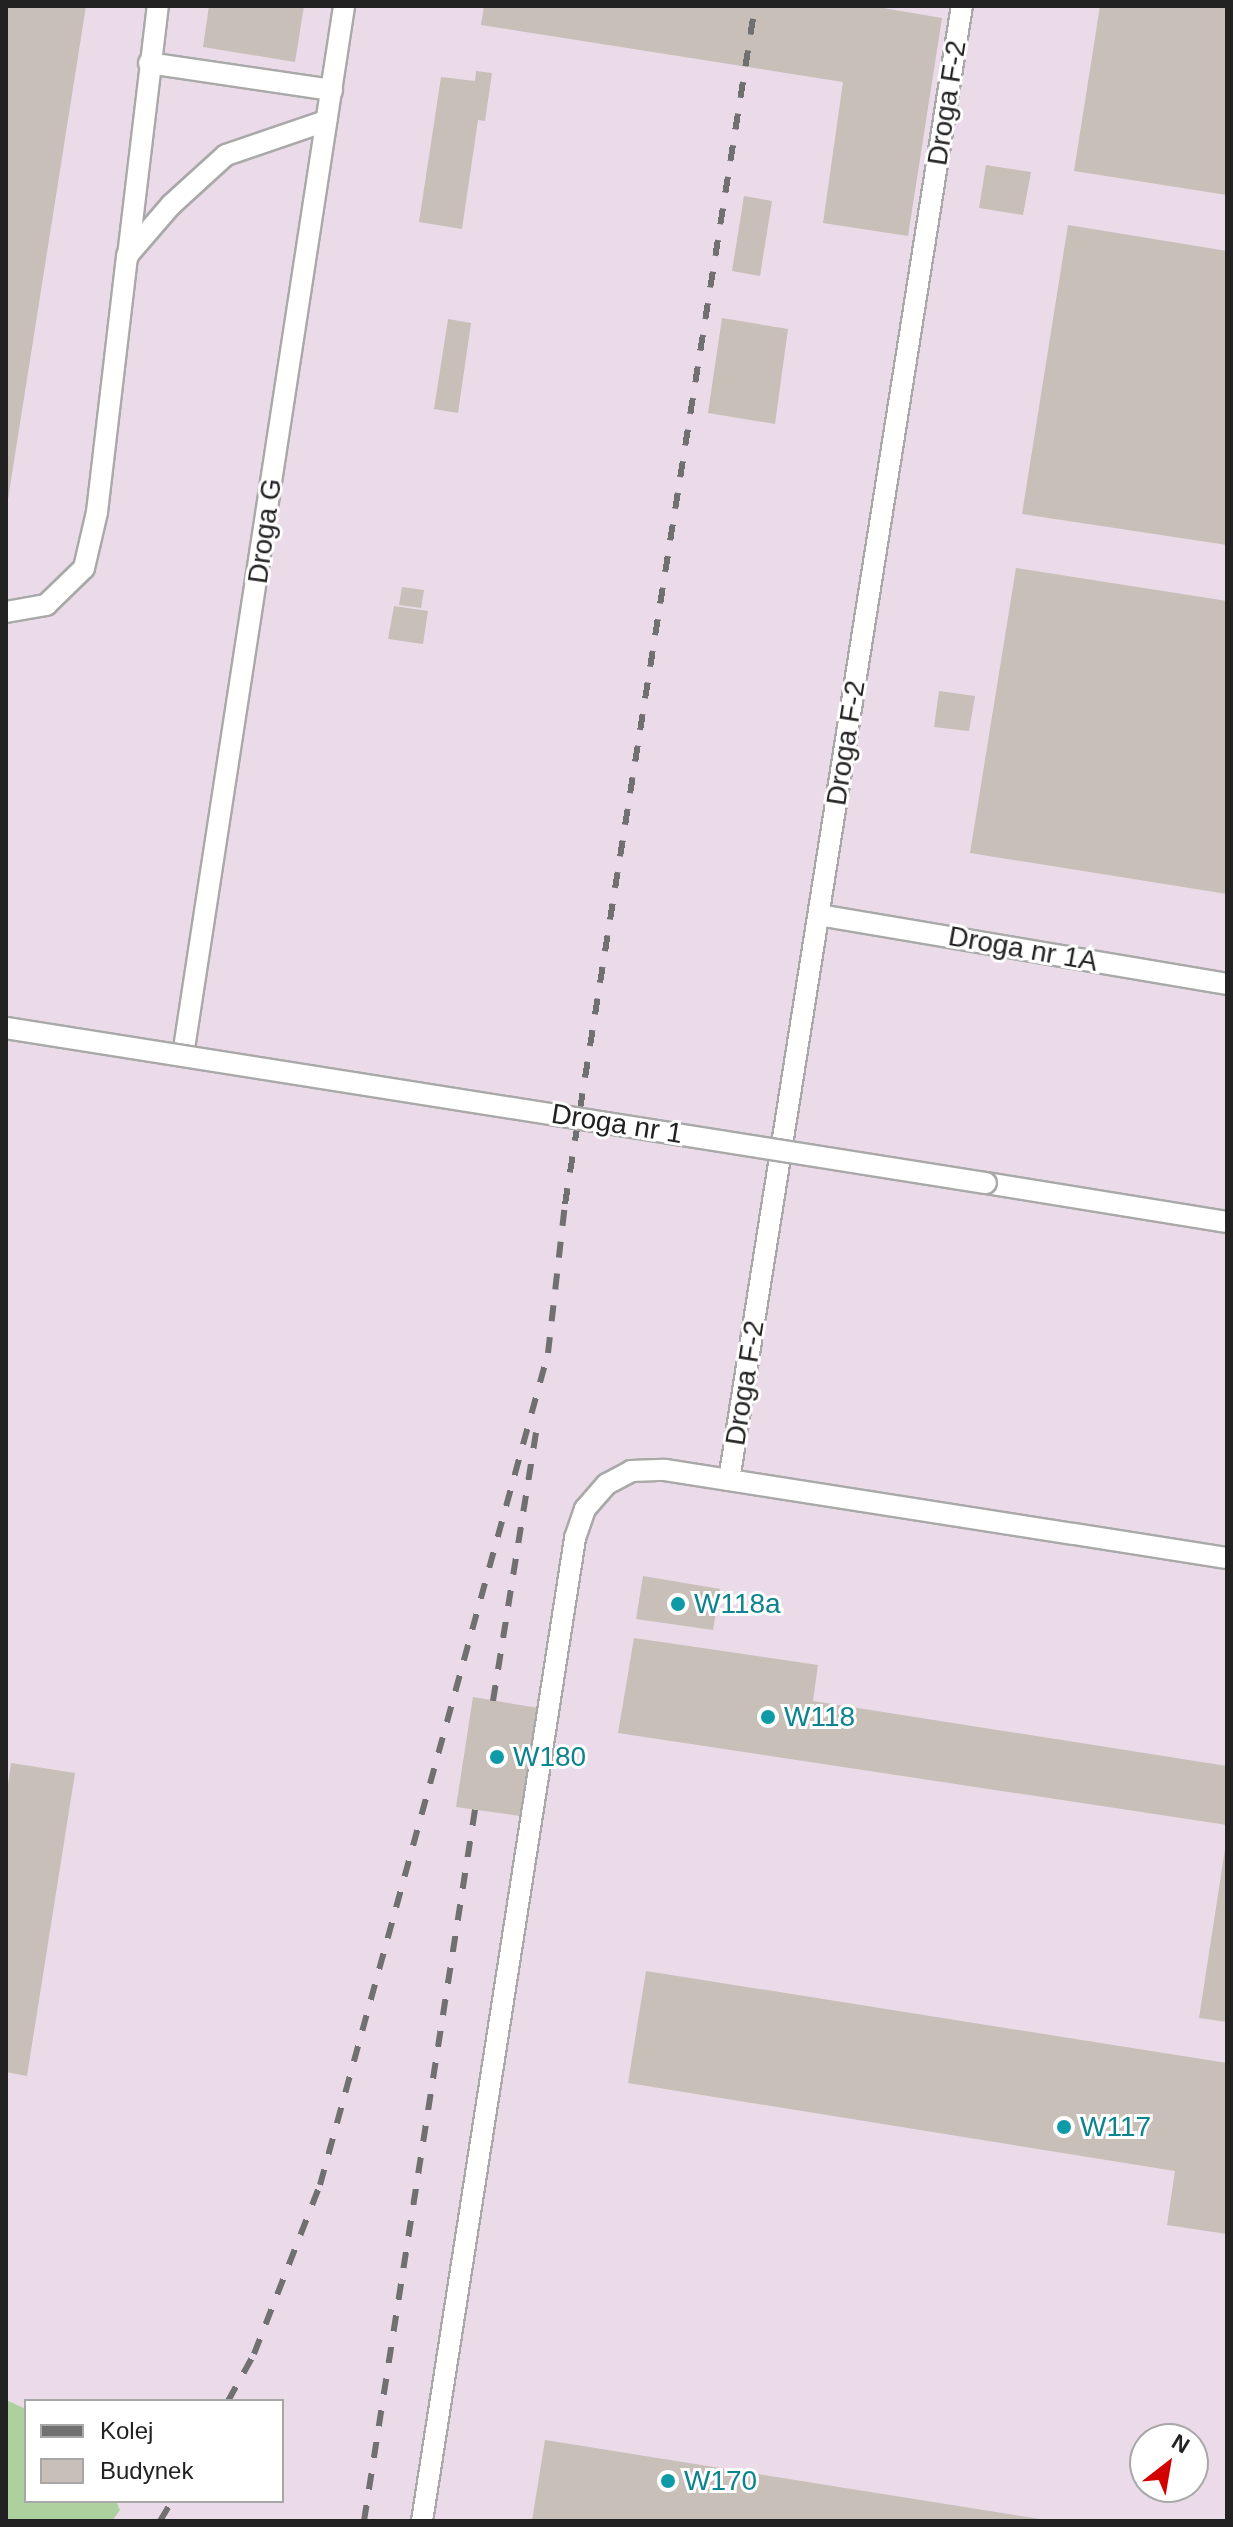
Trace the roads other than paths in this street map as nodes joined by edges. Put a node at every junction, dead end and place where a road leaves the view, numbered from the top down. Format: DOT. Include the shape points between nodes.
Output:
graph roads {
  1 [pos="158,6"];
  2 [pos="344,6"];
  3 [pos="962,6"];
  4 [pos="149,63"];
  5 [pos="332,90"];
  6 [pos="326,121"];
  7 [pos="127,256"];
  8 [pos="6,612"];
  9 [pos="819,915"];
  10 [pos="1227,984"];
  11 [pos="6,1028"];
  12 [pos="183,1055"];
  13 [pos="1227,1222"];
  14 [pos="729,1480"];
  15 [pos="1227,1558"];
  16 [pos="422,2521"];
  1 -- 4 [label="lane"];
  2 -- 5 [label="lane, Droga G"];
  3 -- 9 [label="lane, Droga F-2"];
  4 -- 5 [label="lane"];
  4 -- 7 [label="lane"];
  5 -- 6 [label="lane, Droga G"];
  6 -- 7 [label="lane" via="226,155 171,205"];
  6 -- 12 [label="lane, Droga G"];
  7 -- 8 [label="lane" via="97,512 84,568 46,605"];
  9 -- 10 [label="lane, Droga nr 1A"];
  9 -- 14 [label="lane, Droga F-2"];
  11 -- 12 [label="lane, Droga nr 1, bridge"];
  12 -- 13 [label="lane, Droga nr 1, bridge"];
  14 -- 15 [label="lane"];
  14 -- 16 [label="lane" via="665,1470 631,1471 607,1484 585,1509 575,1538"];
}
